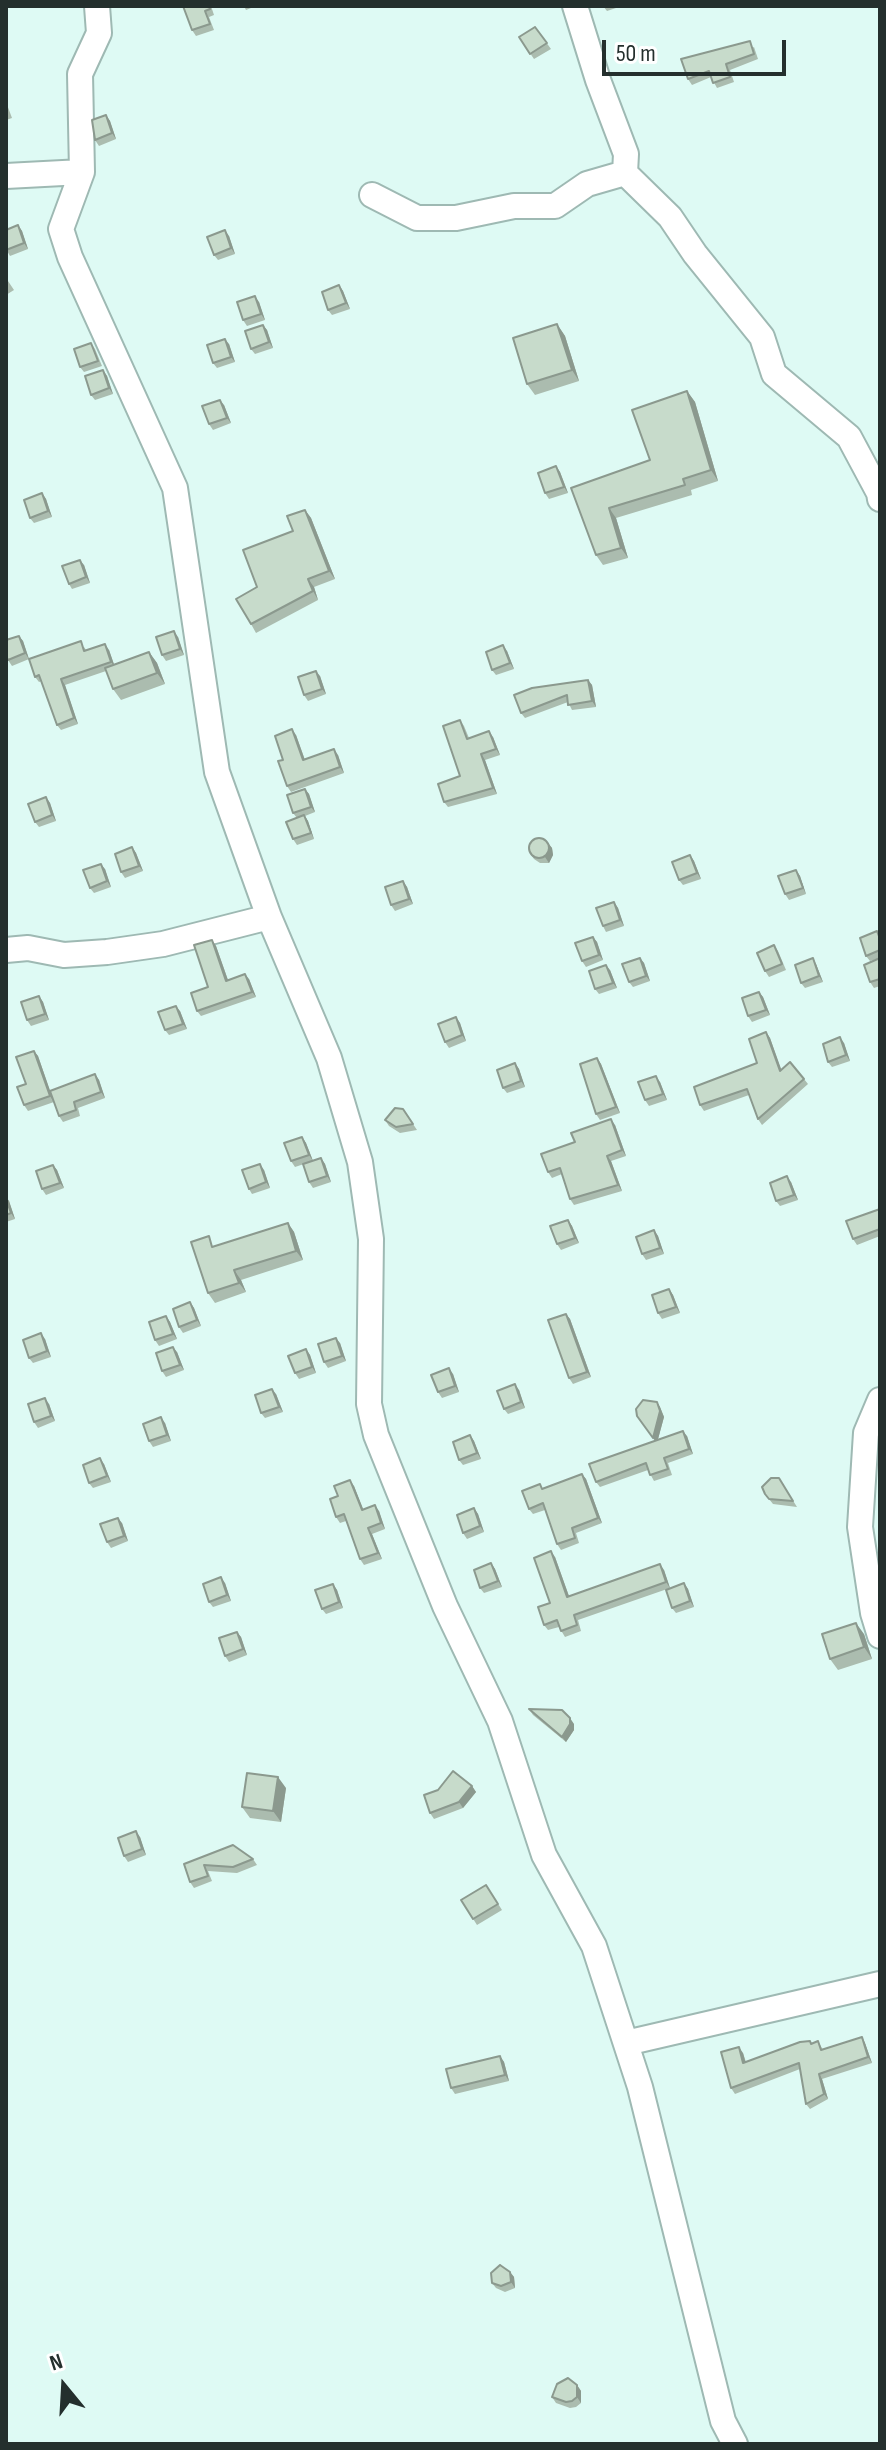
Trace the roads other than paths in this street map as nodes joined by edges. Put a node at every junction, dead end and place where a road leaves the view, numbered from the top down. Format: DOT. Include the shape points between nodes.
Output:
graph roads {
  1 [pos="97,6"];
  2 [pos="575,6"];
  3 [pos="82,172"];
  4 [pos="625,173"];
  5 [pos="6,176"];
  6 [pos="372,195"];
  7 [pos="880,499"];
  8 [pos="269,917"];
  9 [pos="6,950"];
  10 [pos="880,1400"];
  11 [pos="880,1636"];
  12 [pos="880,1984"];
  13 [pos="626,2043"];
  14 [pos="735,2444"];
  1 -- 3 [label="street" via="99,33 80,74"];
  2 -- 4 [label="street" via="626,154"];
  3 -- 5 [label="street"];
  3 -- 8 [label="street" via="61,229 175,488 217,772"];
  4 -- 6 [label="street" via="587,184 555,206 514,206 456,218 417,218"];
  4 -- 7 [label="street" via="670,217 762,337 774,374 849,437"];
  8 -- 9 [label="street" via="163,944 107,952"];
  8 -- 13 [label="street" via="329,1058 360,1162 371,1239 369,1404 376,1435 445,1606 500,1721 544,1855 594,1946"];
  10 -- 11 [label="street" via="866,1433 860,1527"];
  12 -- 13 [label="street"];
  13 -- 14 [label="street" via="723,2421"];
}
